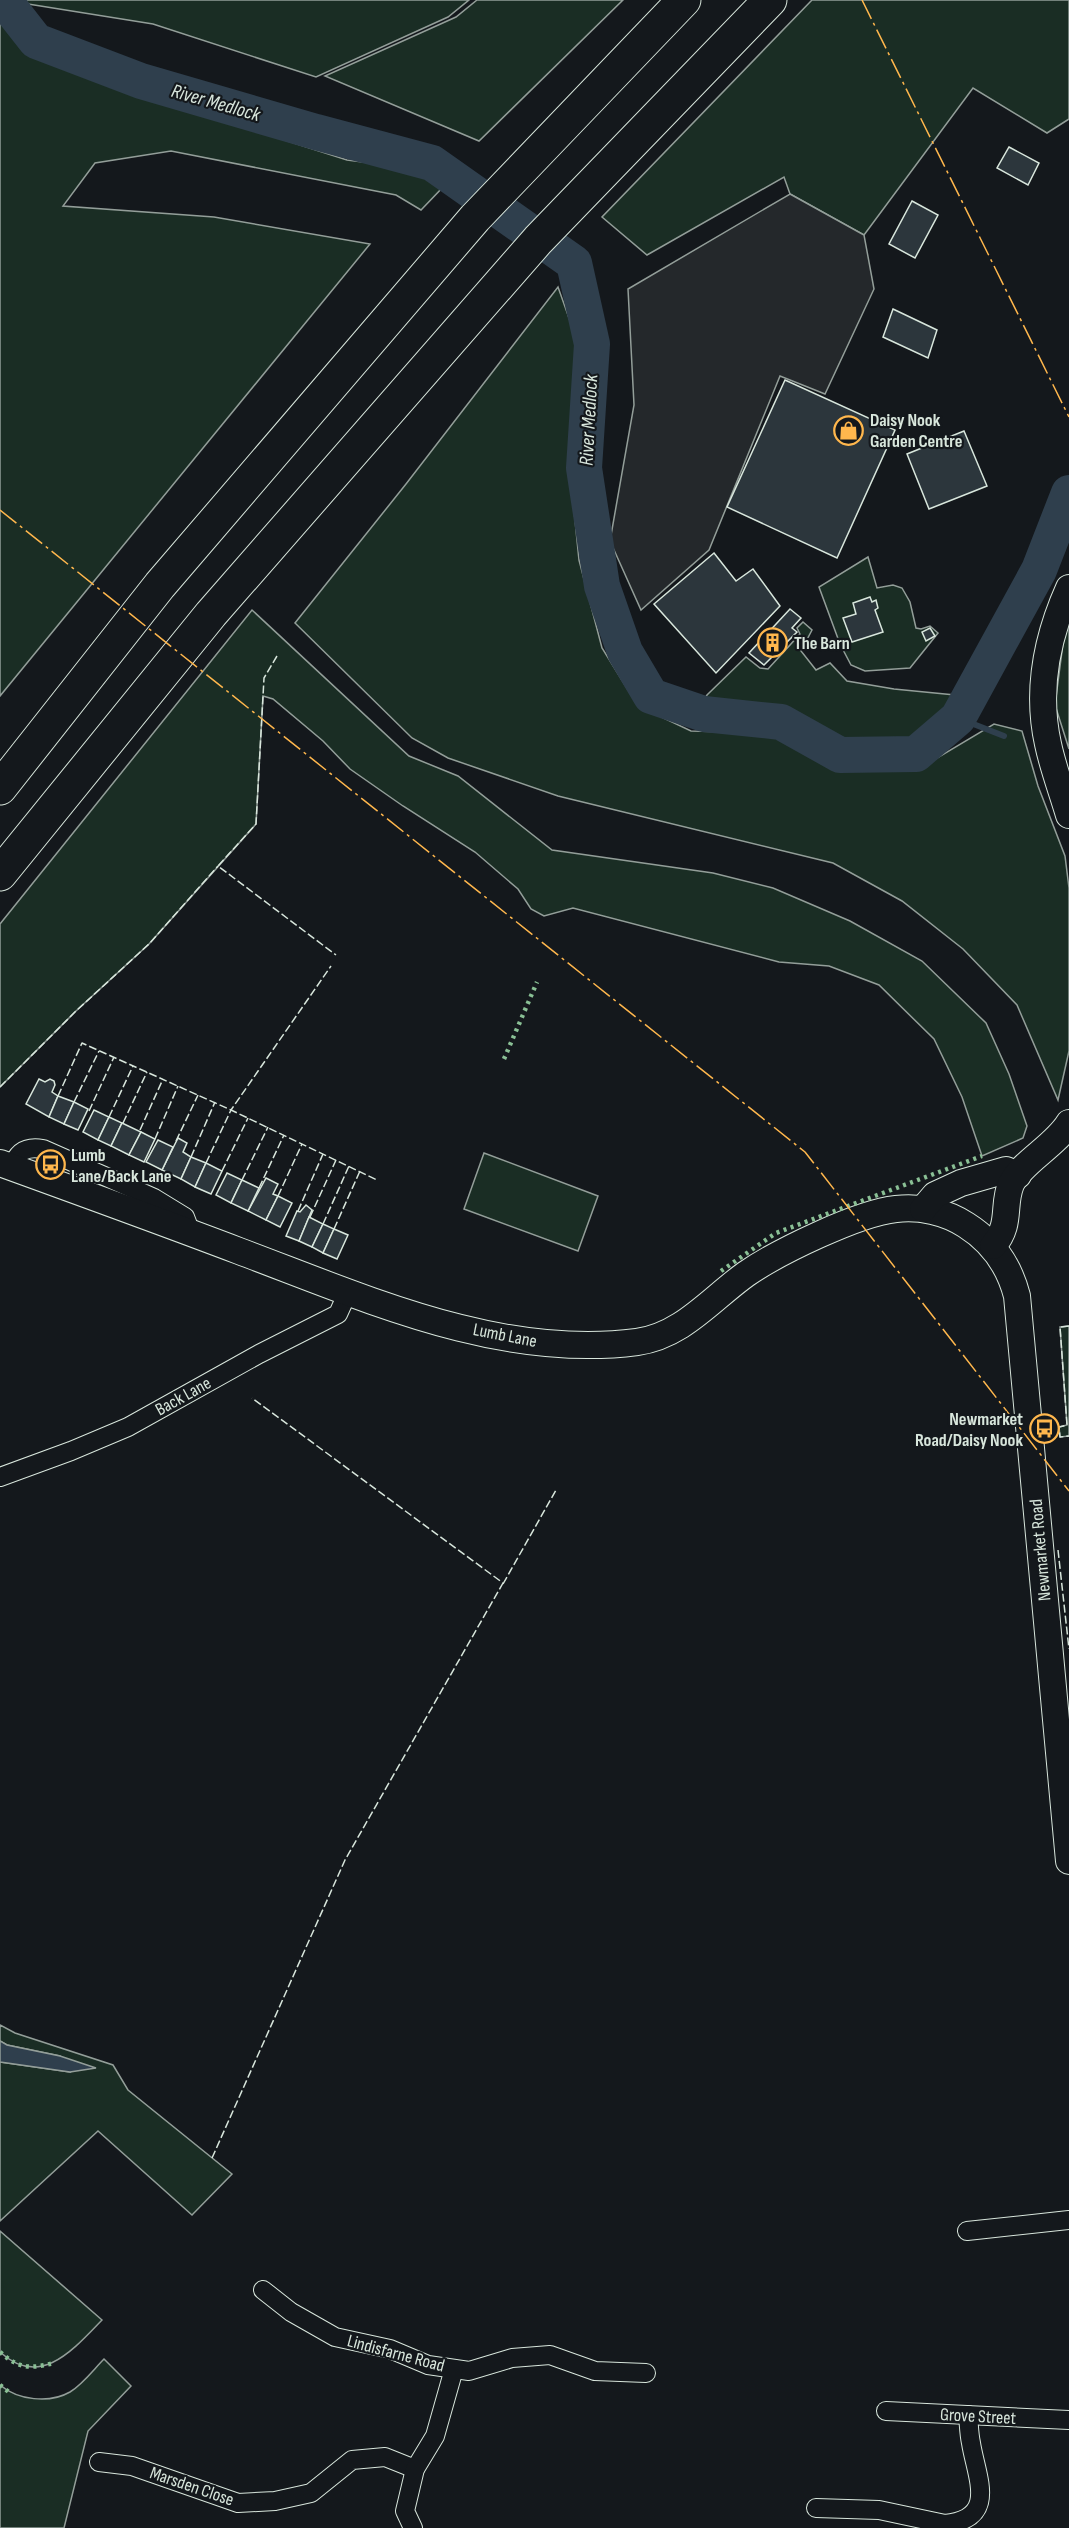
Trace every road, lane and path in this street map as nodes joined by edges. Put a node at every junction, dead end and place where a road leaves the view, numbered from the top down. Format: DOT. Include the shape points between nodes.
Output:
graph roads {
  1 [pos="684,0"];
  2 [pos="770,0"];
  3 [pos="1069,588"];
  4 [pos="0,788"];
  5 [pos="1069,815"];
  6 [pos="0,874"];
  7 [pos="1069,1123"];
  8 [pos="6,1166"];
  9 [pos="1018,1175"];
  10 [pos="923,1209"];
  11 [pos="993,1246"];
  12 [pos="348,1292"];
  13 [pos="0,1477"];
  14 [pos="1069,1861"];
  15 [pos="1069,2220"];
  16 [pos="967,2231"];
  17 [pos="263,2290"];
  18 [pos="454,2369"];
  19 [pos="646,2373"];
  20 [pos="886,2411"];
  21 [pos="968,2415"];
  22 [pos="1069,2420"];
  23 [pos="99,2462"];
  24 [pos="415,2469"];
  25 [pos="816,2508"];
  26 [pos="413,2528"];
  1 -- 4 [label="highway" via="444,254 160,585"];
  2 -- 6 [label="highway" via="490,294 211,614"];
  3 -- 5 [label="street" via="1049,640 1043,693 1048,746"];
  7 -- 9 [label="street"];
  8 -- 12 [label="street, Lumb Lane"];
  9 -- 10 [label="street" via="1006,1170 961,1183 935,1195"];
  9 -- 11 [label="street" via="1011,1185 1002,1234"];
  10 -- 11 [label="street, Lumb Lane" via="962,1222"];
  10 -- 12 [label="street, Lumb Lane" via="893,1209 804,1243 746,1275 684,1324 638,1342 527,1342 441,1322"];
  11 -- 14 [label="street, Newmarket Road" via="1014,1282 1017,1296"];
  12 -- 13 [label="street, Back Lane" via="338,1314 128,1427"];
  15 -- 16 [label="street"];
  17 -- 18 [label="street, Lindisfarne Road" via="291,2312 335,2337"];
  18 -- 19 [label="street, Lindisfarne Road" via="469,2371 512,2358 550,2355 595,2371"];
  18 -- 24 [label="street" via="435,2436"];
  20 -- 21 [label="street, Grove Street"];
  21 -- 22 [label="street, Grove Street"];
  21 -- 25 [label="street" via="982,2486 975,2510 967,2517 945,2524 879,2510"];
  23 -- 24 [label="street, Marsden Close" via="132,2466 238,2503 276,2501 311,2493 352,2460 385,2457"];
  24 -- 26 [label="street" via="405,2511"];
}
